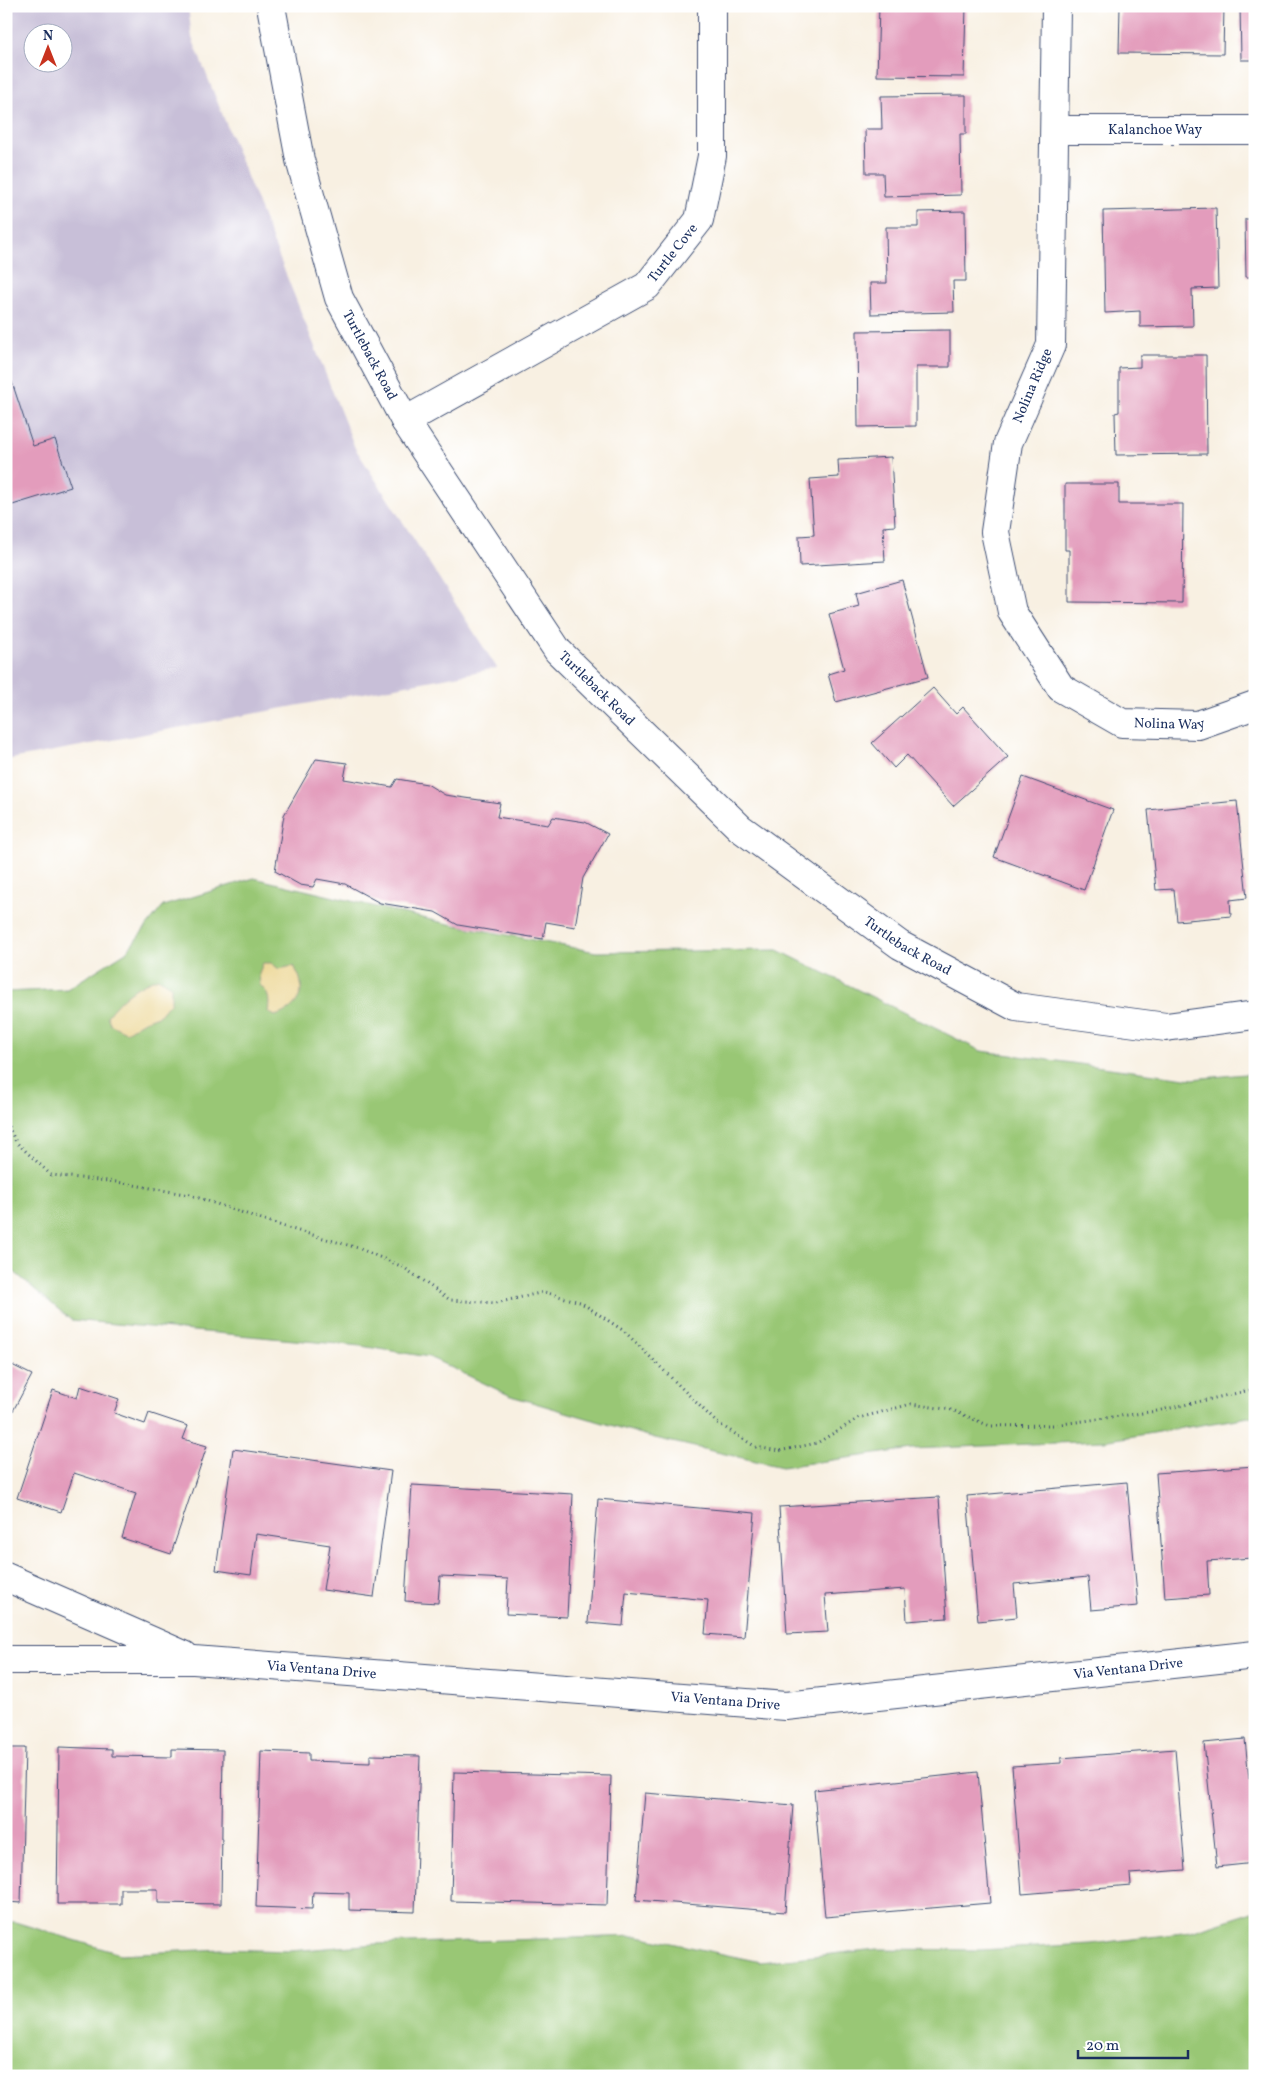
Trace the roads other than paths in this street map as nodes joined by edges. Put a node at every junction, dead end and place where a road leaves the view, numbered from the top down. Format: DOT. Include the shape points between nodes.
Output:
graph roads {
  1 [pos="271,6"];
  2 [pos="712,6"];
  3 [pos="1056,6"];
  4 [pos="1055,130"];
  5 [pos="1255,130"];
  6 [pos="405,421"];
  7 [pos="1060,688"];
  8 [pos="1255,705"];
  9 [pos="1255,1015"];
  10 [pos="6,1578"];
  11 [pos="1255,1655"];
  12 [pos="6,1660"];
  13 [pos="194,1660"];
  1 -- 6 [label="street, Turtleback Road" via="300,160 339,298"];
  2 -- 6 [label="street, Turtle Cove" via="712,156 699,220 647,286"];
  3 -- 4 [label="street, Nolina Ridge"];
  4 -- 5 [label="street, Kalanchoe Way"];
  4 -- 7 [label="street, Nolina Ridge" via="1051,345 1008,443 995,532 1012,612"];
  6 -- 9 [label="street, Turtleback Road" via="558,651 740,828 900,945 1016,1006 1166,1027"];
  7 -- 8 [label="street, Nolina Way" via="1122,723 1198,725"];
  10 -- 13 [label="street, Via Ventana Drive"];
  11 -- 13 [label="street, Via Ventana Drive" via="786,1706"];
  12 -- 13 [label="street, Via Ventana Drive"];
}
